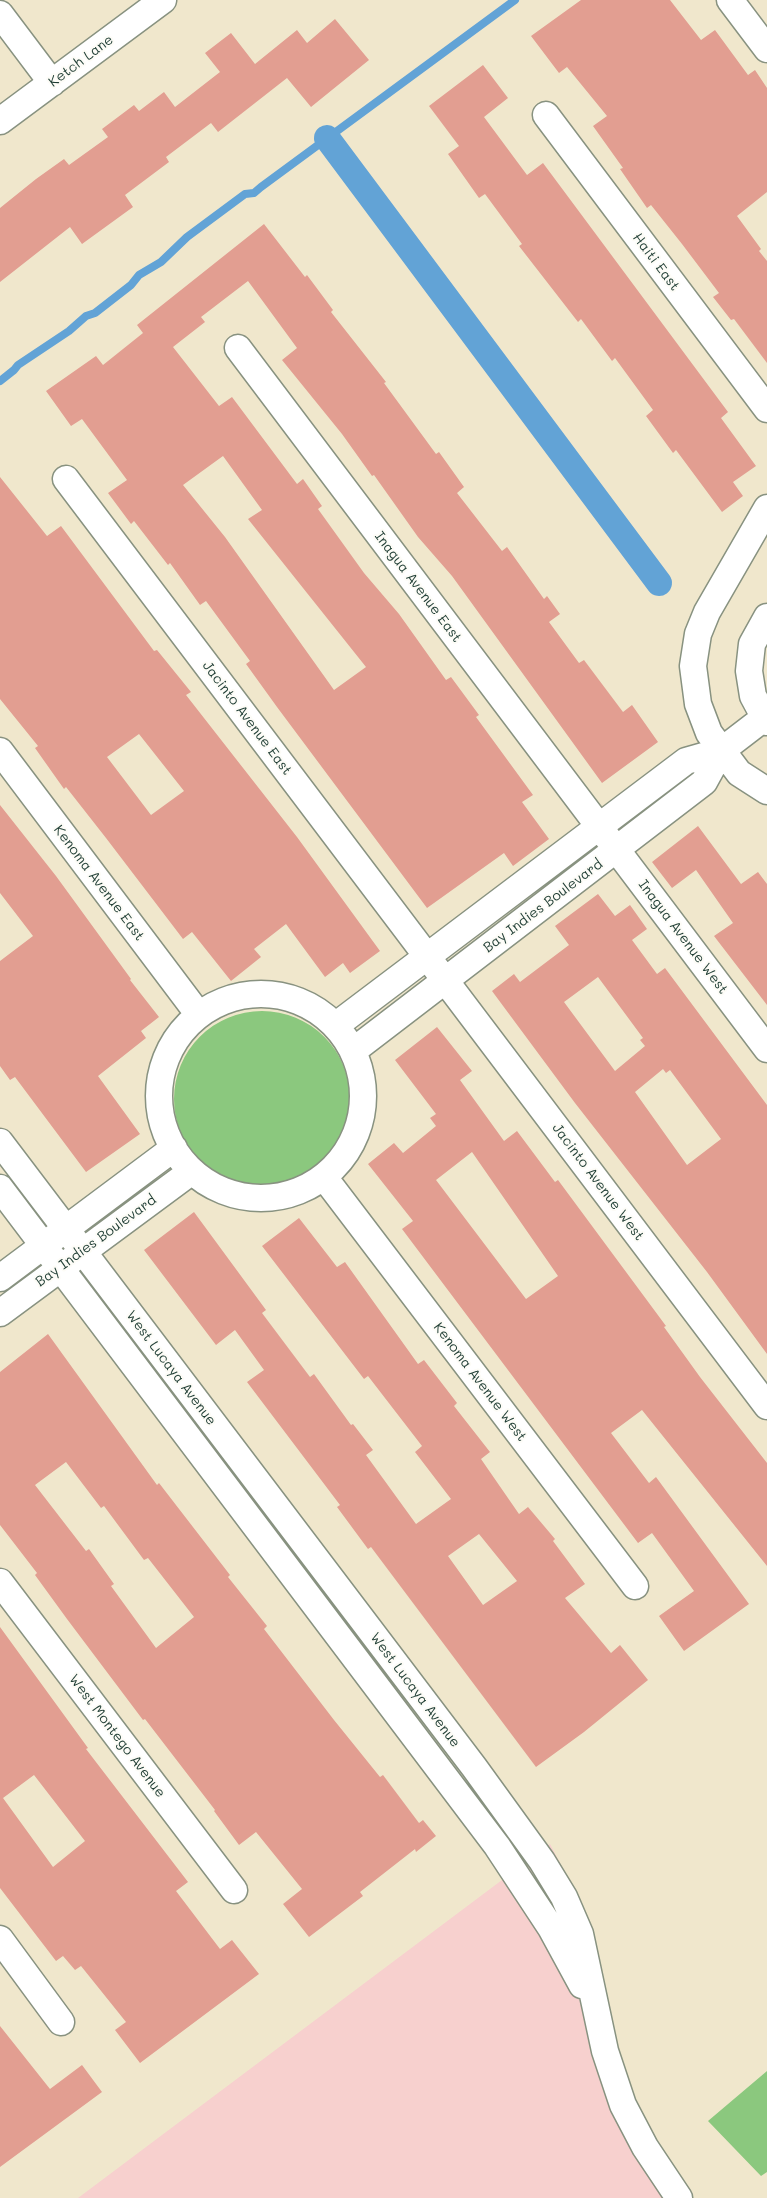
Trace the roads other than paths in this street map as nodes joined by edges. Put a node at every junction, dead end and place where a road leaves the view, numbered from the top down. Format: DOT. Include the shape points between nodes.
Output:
graph roads {
  1 [pos="163,0"];
  2 [pos="730,0"];
  3 [pos="0,14"];
  4 [pos="767,49"];
  5 [pos="52,83"];
  6 [pos="546,115"];
  7 [pos="0,122"];
  8 [pos="238,348"];
  9 [pos="767,409"];
  10 [pos="66,479"];
  11 [pos="767,508"];
  12 [pos="767,617"];
  13 [pos="766,720"];
  14 [pos="0,751"];
  15 [pos="721,751"];
  16 [pos="767,791"];
  17 [pos="599,826"];
  18 [pos="616,850"];
  19 [pos="429,957"];
  20 [pos="445,979"];
  21 [pos="199,1015"];
  22 [pos="335,1026"];
  23 [pos="767,1049"];
  24 [pos="353,1051"];
  25 [pos="0,1142"];
  26 [pos="174,1148"];
  27 [pos="192,1171"];
  28 [pos="324,1177"];
  29 [pos="0,1188"];
  30 [pos="65,1228"];
  31 [pos="44,1245"];
  32 [pos="82,1250"];
  33 [pos="60,1267"];
  34 [pos="0,1278"];
  35 [pos="0,1313"];
  36 [pos="767,1406"];
  37 [pos="224,1437"];
  38 [pos="201,1454"];
  39 [pos="0,1582"];
  40 [pos="635,1586"];
  41 [pos="370,1631"];
  42 [pos="348,1648"];
  43 [pos="520,1829"];
  44 [pos="496,1846"];
  45 [pos="234,1890"];
  46 [pos="0,1939"];
  47 [pos="598,2017"];
  48 [pos="61,2022"];
  49 [pos="678,2198"];
  1 -- 5 [label="street, Ketch Lane"];
  2 -- 4 [label="street"];
  3 -- 5 [label="street"];
  5 -- 7 [label="street, Ketch Lane"];
  6 -- 9 [label="street, Haiti East"];
  8 -- 17 [label="street, Inagua Avenue East"];
  10 -- 19 [label="street, Jacinto Avenue East"];
  11 -- 15 [label="street" via="712,600 696,646 694,681 698,704 709,733"];
  12 -- 13 [label="street, Bay Indies Boulevard" via="752,644 749,661 752,689"];
  13 -- 15 [label="street, Bay Indies Boulevard"];
  14 -- 21 [label="street, Kenoma Avenue East"];
  15 -- 16 [label="street" via="747,780"];
  15 -- 17 [label="street, Bay Indies Boulevard" via="686,761"];
  15 -- 18 [label="street, Bay Indies Boulevard" via="704,782"];
  17 -- 18 [label="street, Inagua Avenue West"];
  17 -- 19 [label="street, Bay Indies Boulevard"];
  18 -- 20 [label="street, Bay Indies Boulevard"];
  18 -- 23 [label="street, Inagua Avenue West"];
  19 -- 20 [label="street, Jacinto Avenue West"];
  19 -- 22 [label="street, Bay Indies Boulevard"];
  20 -- 24 [label="street, Bay Indies Boulevard"];
  20 -- 36 [label="street, Jacinto Avenue West"];
  21 -- 22 [label="street" via="225,1000 254,994 284,996 312,1007"];
  21 -- 26 [label="street" via="168,1053 161,1076 161,1109"];
  22 -- 24 [label="street"];
  24 -- 28 [label="street" via="361,1073 364,1096 361,1119 354,1141 341,1161"];
  25 -- 30 [label="street, West Lucaya Avenue"];
  26 -- 27 [label="street"];
  26 -- 30 [label="street, Bay Indies Boulevard"];
  27 -- 28 [label="street" via="216,1187 243,1196 272,1198 300,1191"];
  27 -- 32 [label="street, Bay Indies Boulevard"];
  28 -- 40 [label="street, Kenoma Avenue West"];
  29 -- 31 [label="street"];
  30 -- 31 [label="street, Bay Indies Boulevard"];
  30 -- 32 [label="street, West Lucaya Avenue"];
  31 -- 33 [label="street"];
  31 -- 34 [label="street, Bay Indies Boulevard"];
  32 -- 33 [label="street, Bay Indies Boulevard"];
  32 -- 37 [label="street, West Lucaya Avenue"];
  33 -- 35 [label="street, Bay Indies Boulevard"];
  33 -- 38 [label="street"];
  37 -- 38 [label="street"];
  37 -- 41 [label="street, West Lucaya Avenue"];
  38 -- 42 [label="street"];
  39 -- 45 [label="street, West Montego Avenue"];
  41 -- 42 [label="street"];
  41 -- 43 [label="street, West Lucaya Avenue"];
  42 -- 44 [label="street"];
  43 -- 44 [label="street"];
  43 -- 47 [label="street, West Lucaya Avenue" via="564,1897 580,1934"];
  44 -- 47 [label="street" via="551,1928"];
  46 -- 48 [label="street"];
  47 -- 49 [label="street, West Lucaya Avenue" via="605,2051 623,2105"];
}
